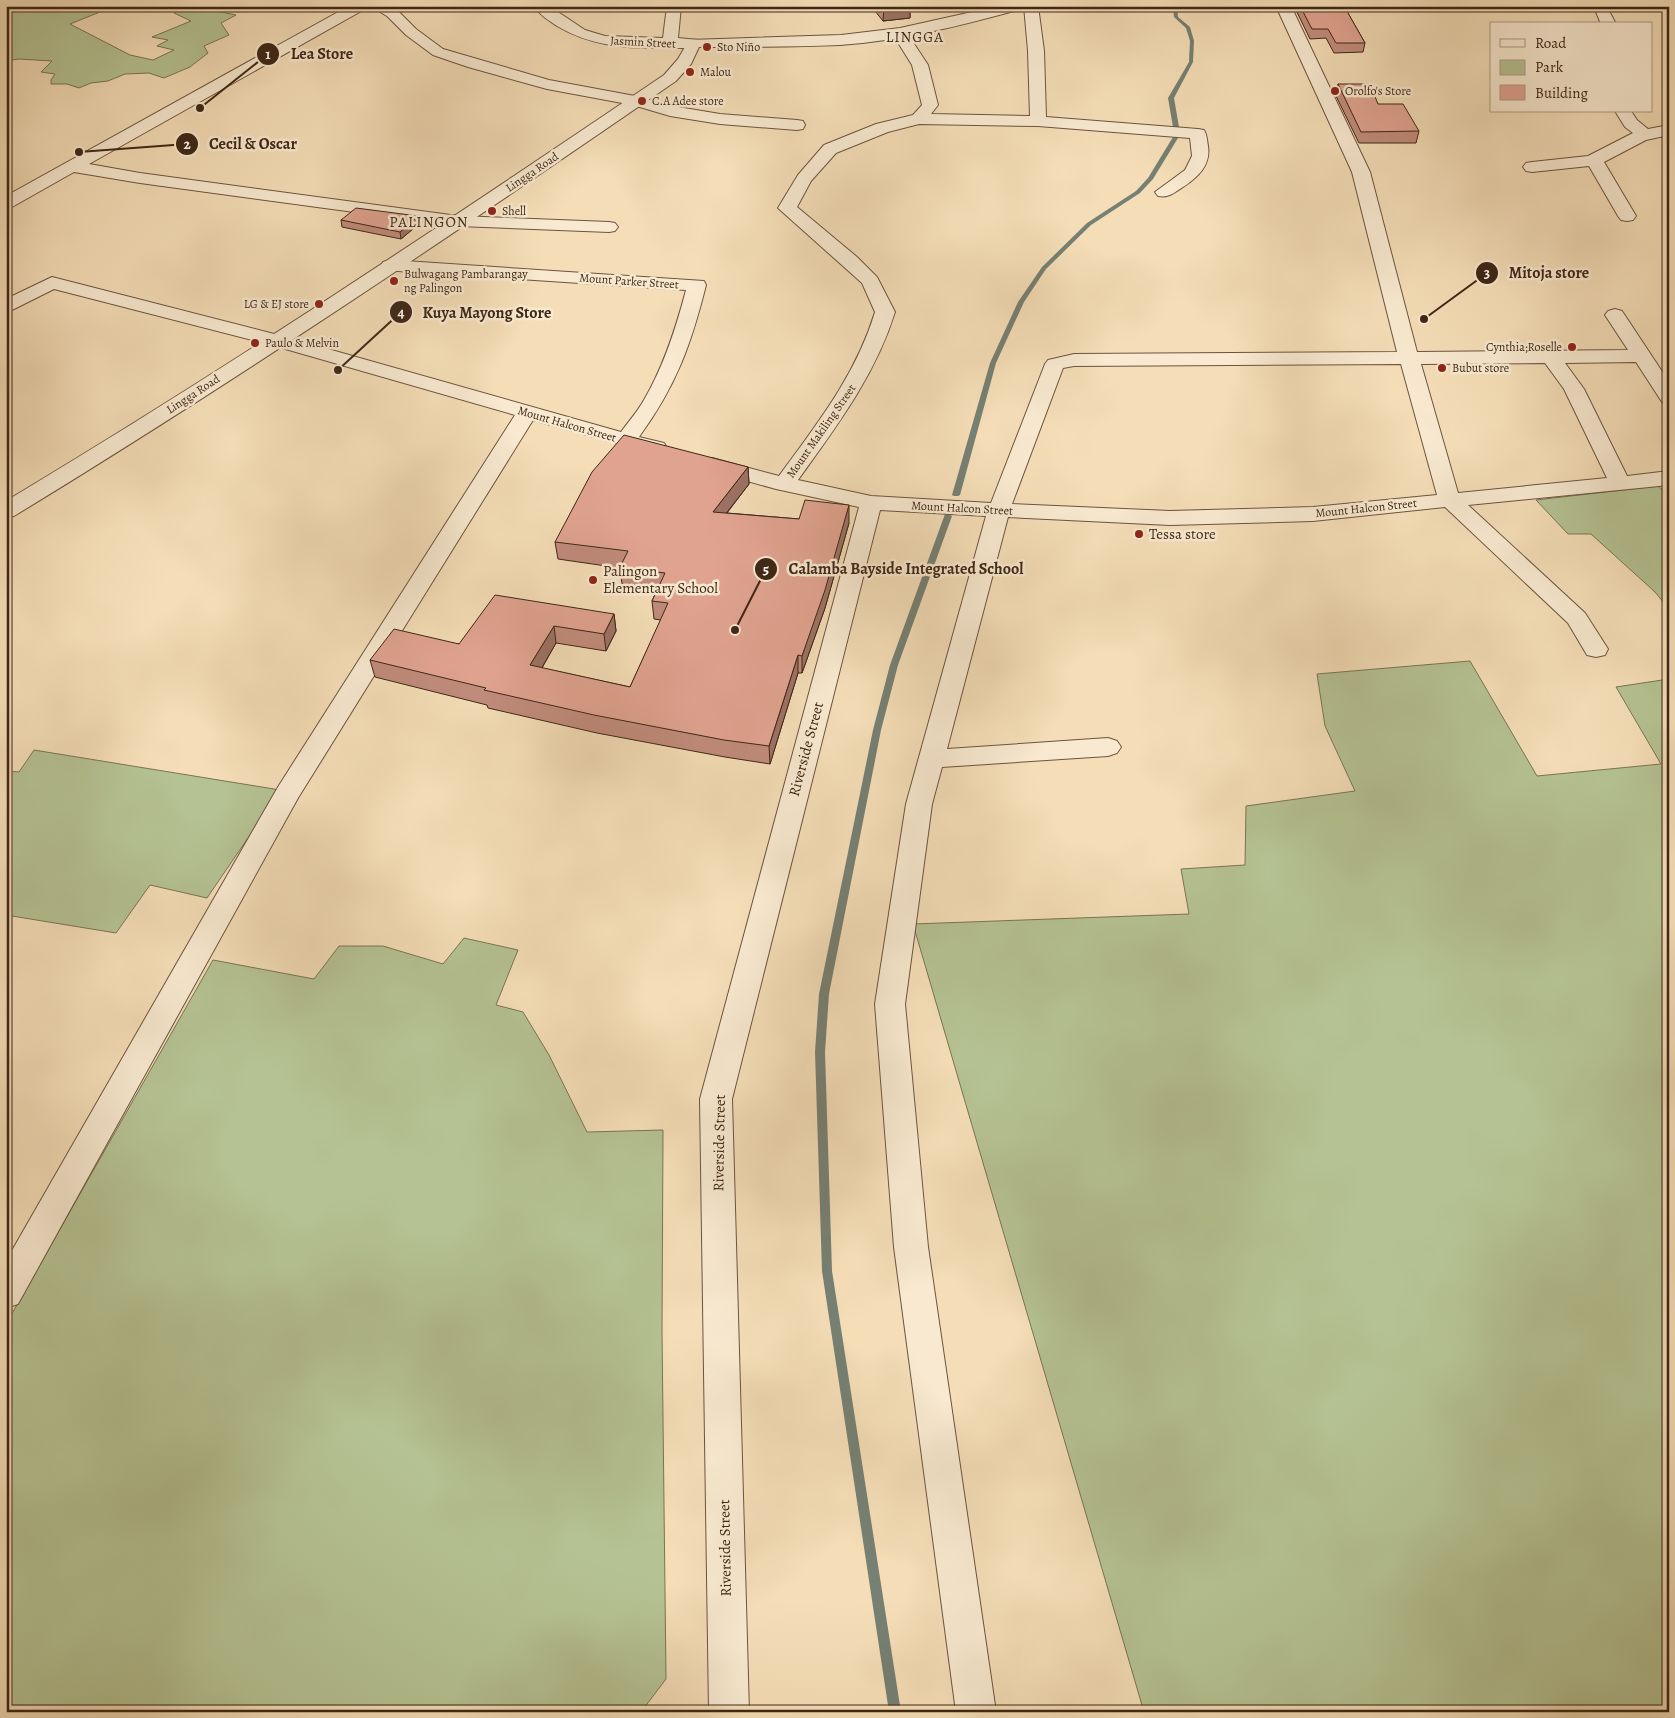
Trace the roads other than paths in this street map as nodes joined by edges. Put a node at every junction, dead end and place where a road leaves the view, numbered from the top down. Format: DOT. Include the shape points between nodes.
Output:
graph roads {
  1 [pos="360,6"];
  2 [pos="377,6"];
  3 [pos="541,6"];
  4 [pos="674,6"];
  5 [pos="1017,6"];
  6 [pos="1031,6"];
  7 [pos="1283,6"];
  8 [pos="900,33"];
  9 [pos="694,43"];
  10 [pos="670,44"];
  11 [pos="635,101"];
  12 [pos="1624,112"];
  13 [pos="919,119"];
  14 [pos="1038,121"];
  15 [pos="797,125"];
  16 [pos="1667,132"];
  17 [pos="1645,135"];
  18 [pos="1594,160"];
  19 [pos="70,166"];
  20 [pos="1532,166"];
  21 [pos="1164,192"];
  22 [pos="6,203"];
  23 [pos="1627,216"];
  24 [pos="458,221"];
  25 [pos="609,227"];
  26 [pos="390,266"];
  27 [pos="6,307"];
  28 [pos="1615,315"];
  29 [pos="275,340"];
  30 [pos="1642,356"];
  31 [pos="1551,357"];
  32 [pos="1409,358"];
  33 [pos="1669,398"];
  34 [pos="528,412"];
  35 [pos="626,440"];
  36 [pos="1669,478"];
  37 [pos="1620,482"];
  38 [pos="784,484"];
  39 [pos="1449,500"];
  40 [pos="871,503"];
  41 [pos="998,510"];
  42 [pos="6,511"];
  43 [pos="1596,649"];
  44 [pos="1108,747"];
  45 [pos="931,759"];
  46 [pos="6,1293"];
  47 [pos="729,1712"];
  48 [pos="976,1712"];
  1 -- 19 [label="street"];
  2 -- 11 [label="street" via="392,13 438,52 547,84"];
  3 -- 10 [label="street, Jasmin Street" via="580,33 604,40"];
  4 -- 10 [label="street"];
  5 -- 8 [label="street"];
  6 -- 14 [label="street"];
  7 -- 32 [label="street" via="1361,172"];
  8 -- 9 [label="street" via="841,40"];
  8 -- 13 [label="street" via="920,65 930,105"];
  9 -- 10 [label="street, Jasmin Street"];
  9 -- 11 [label="street, Lingga Road" via="685,61 670,78"];
  11 -- 15 [label="street" via="707,117"];
  11 -- 24 [label="street, Lingga Road"];
  12 -- 17 [label="street"];
  13 -- 14 [label="street"];
  13 -- 38 [label="street, Mount Makiling Street" via="882,128 830,149 804,179 787,208 870,282 885,312 880,334 850,390"];
  14 -- 21 [label="street" via="1198,134 1200,156 1192,173"];
  16 -- 17 [label="street"];
  17 -- 18 [label="street"];
  18 -- 20 [label="street"];
  18 -- 23 [label="street"];
  19 -- 22 [label="street"];
  19 -- 24 [label="street"];
  24 -- 25 [label="street"];
  24 -- 26 [label="street, Lingga Road"];
  26 -- 29 [label="street, Lingga Road"];
  26 -- 35 [label="street, Mount Parker Street" via="697,286 672,366 656,397"];
  27 -- 29 [label="street, Mount Halcon Street" via="52,283"];
  28 -- 30 [label="street"];
  29 -- 34 [label="street, Mount Halcon Street"];
  29 -- 42 [label="street, Lingga Road" via="125,439"];
  30 -- 31 [label="street"];
  30 -- 33 [label="street"];
  31 -- 32 [label="street"];
  31 -- 37 [label="street" via="1574,389"];
  32 -- 39 [label="street"];
  32 -- 41 [label="street" via="1074,360 1055,364"];
  34 -- 35 [label="street, Mount Halcon Street"];
  34 -- 46 [label="street" via="287,794"];
  35 -- 38 [label="street, Mount Halcon Street"];
  36 -- 37 [label="street, Mount Halcon Street"];
  37 -- 39 [label="street, Mount Halcon Street"];
  38 -- 40 [label="street, Mount Halcon Street"];
  39 -- 41 [label="street, Mount Halcon Street" via="1313,514 1170,518"];
  39 -- 43 [label="street" via="1577,618"];
  40 -- 41 [label="street, Mount Halcon Street"];
  40 -- 47 [label="street, Riverside Street" via="716,1099"];
  41 -- 45 [label="street"];
  44 -- 45 [label="street"];
  45 -- 48 [label="street" via="918,804 890,1004 911,1247"];
}
